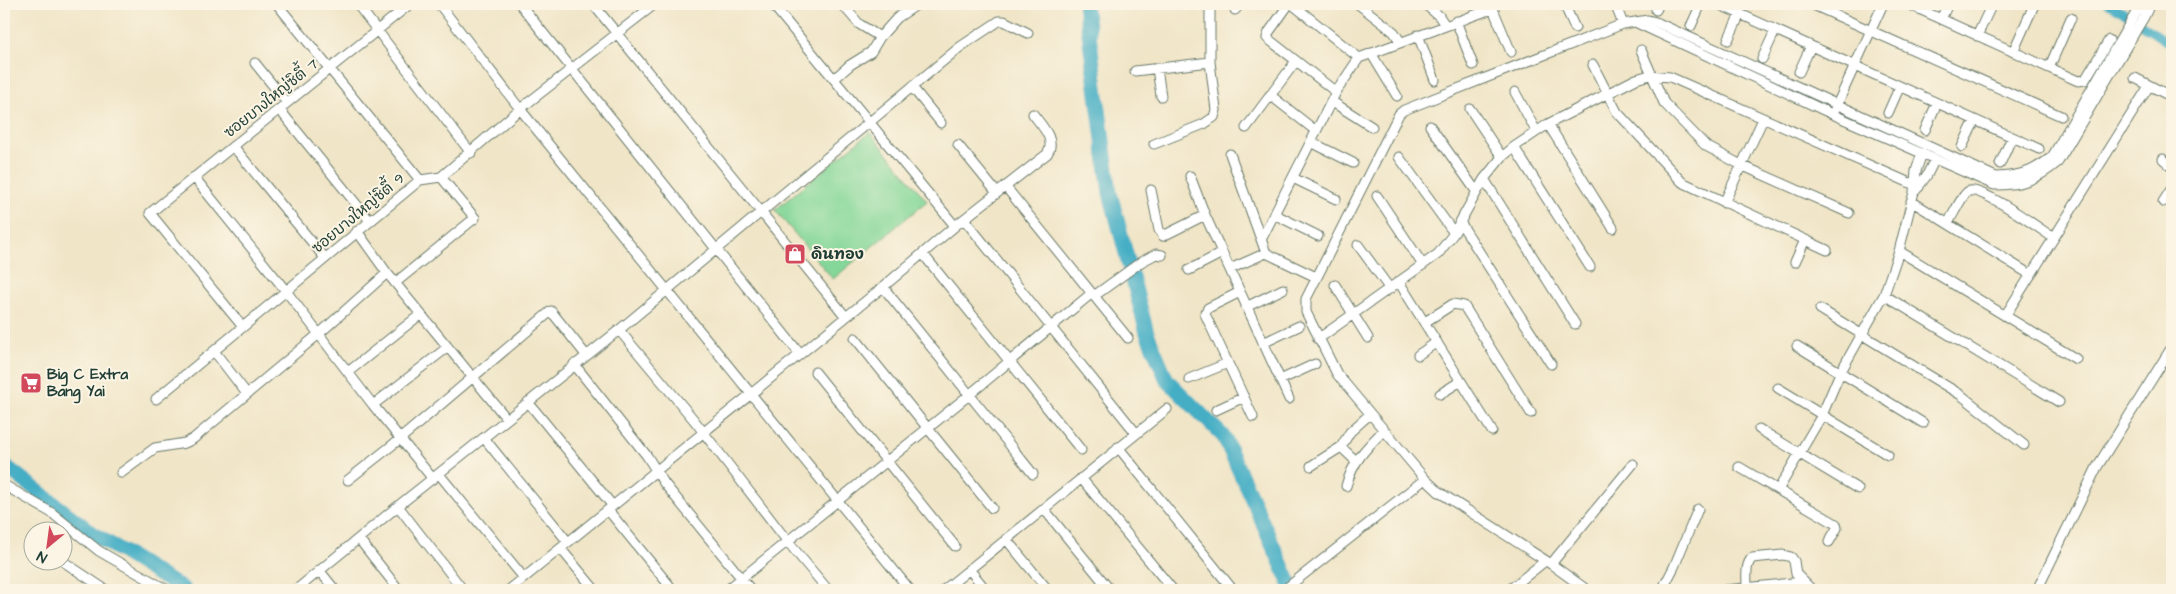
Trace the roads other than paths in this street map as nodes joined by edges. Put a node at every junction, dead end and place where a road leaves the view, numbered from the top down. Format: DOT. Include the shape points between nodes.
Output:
graph roads {
  1 [pos="277,4"];
  2 [pos="356,4"];
  3 [pos="410,4"];
  4 [pos="439,4"];
  5 [pos="520,4"];
  6 [pos="593,4"];
  7 [pos="655,4"];
  8 [pos="772,4"];
  9 [pos="842,4"];
  10 [pos="918,4"];
  11 [pos="1210,4"];
  12 [pos="1290,4"];
  13 [pos="1358,4"];
  14 [pos="1425,4"];
  15 [pos="1564,4"];
  16 [pos="1615,4"];
  17 [pos="1701,4"];
  18 [pos="1718,4"];
  19 [pos="1811,4"];
  20 [pos="1883,4"];
  21 [pos="1908,4"];
  22 [pos="1948,4"];
  23 [pos="1992,4"];
  24 [pos="2141,4"];
  25 [pos="2150,4"];
  26 [pos="2034,5"];
  27 [pos="1492,6"];
  28 [pos="1740,14"];
  29 [pos="2140,17"];
  30 [pos="2071,18"];
  31 [pos="1941,19"];
  32 [pos="1456,21"];
  33 [pos="1623,24"];
  34 [pos="1445,25"];
  35 [pos="1691,26"];
  36 [pos="1575,28"];
  37 [pos="377,30"];
  38 [pos="1775,31"];
  39 [pos="1870,31"];
  40 [pos="1028,33"];
  41 [pos="618,34"];
  42 [pos="1418,35"];
  43 [pos="1978,36"];
  44 [pos="880,38"];
  45 [pos="1728,40"];
  46 [pos="2109,40"];
  47 [pos="1400,41"];
  48 [pos="1811,46"];
  49 [pos="1640,50"];
  50 [pos="1511,52"];
  51 [pos="2013,52"];
  52 [pos="1371,53"];
  53 [pos="1359,58"];
  54 [pos="1762,59"];
  55 [pos="1296,61"];
  56 [pos="1210,62"];
  57 [pos="255,63"];
  58 [pos="1472,65"];
  59 [pos="1593,65"];
  60 [pos="1855,66"];
  61 [pos="1157,68"];
  62 [pos="2049,68"];
  63 [pos="329,69"];
  64 [pos="570,69"];
  65 [pos="1135,71"];
  66 [pos="1800,72"];
  67 [pos="1650,75"];
  68 [pos="2135,78"];
  69 [pos="834,79"];
  70 [pos="1435,80"];
  71 [pos="1900,86"];
  72 [pos="2149,86"];
  73 [pos="912,87"];
  74 [pos="1516,92"];
  75 [pos="1606,94"];
  76 [pos="1270,95"];
  77 [pos="1161,96"];
  78 [pos="1334,96"];
  79 [pos="1397,96"];
  80 [pos="2172,97"];
  81 [pos="287,103"];
  82 [pos="1938,103"];
  83 [pos="279,109"];
  84 [pos="520,109"];
  85 [pos="1470,109"];
  86 [pos="1834,109"];
  87 [pos="1888,113"];
  88 [pos="1033,114"];
  89 [pos="2061,116"];
  90 [pos="1762,119"];
  91 [pos="1975,120"];
  92 [pos="869,122"];
  93 [pos="941,123"];
  94 [pos="1548,124"];
  95 [pos="1430,126"];
  96 [pos="1372,127"];
  97 [pos="1246,128"];
  98 [pos="1925,130"];
  99 [pos="1536,131"];
  100 [pos="1316,132"];
  101 [pos="2012,137"];
  102 [pos="1311,142"];
  103 [pos="1154,144"];
  104 [pos="958,145"];
  105 [pos="234,146"];
  106 [pos="1514,146"];
  107 [pos="1962,147"];
  108 [pos="2039,149"];
  109 [pos="471,153"];
  110 [pos="1230,154"];
  111 [pos="1930,154"];
  112 [pos="1399,157"];
  113 [pos="1502,157"];
  114 [pos="2163,159"];
  115 [pos="1354,163"];
  116 [pos="2000,164"];
  117 [pos="1741,165"];
  118 [pos="2172,167"];
  119 [pos="1190,176"];
  120 [pos="441,177"];
  121 [pos="194,178"];
  122 [pos="1293,178"];
  123 [pos="1484,179"];
  124 [pos="420,180"];
  125 [pos="1005,186"];
  126 [pos="1151,190"];
  127 [pos="2171,190"];
  128 [pos="1476,191"];
  129 [pos="1914,191"];
  130 [pos="997,193"];
  131 [pos="1377,196"];
  132 [pos="1336,199"];
  133 [pos="2163,202"];
  134 [pos="1724,203"];
  135 [pos="761,211"];
  136 [pos="1849,213"];
  137 [pos="1274,214"];
  138 [pos="1205,215"];
  139 [pos="964,219"];
  140 [pos="370,221"];
  141 [pos="1460,222"];
  142 [pos="1948,223"];
  143 [pos="955,226"];
  144 [pos="1613,228"];
  145 [pos="357,232"];
  146 [pos="1454,234"];
  147 [pos="1318,236"];
  148 [pos="1262,238"];
  149 [pos="2054,238"];
  150 [pos="1805,240"];
  151 [pos="1358,245"];
  152 [pos="716,249"];
  153 [pos="1827,250"];
  154 [pos="1899,251"];
  155 [pos="1266,252"];
  156 [pos="1222,253"];
  157 [pos="924,254"];
  158 [pos="1162,255"];
  159 [pos="325,258"];
  160 [pos="1795,262"];
  161 [pos="1423,265"];
  162 [pos="1590,267"];
  163 [pos="1230,269"];
  164 [pos="1189,270"];
  165 [pos="387,273"];
  166 [pos="2031,275"];
  167 [pos="1316,277"];
  168 [pos="1400,282"];
  169 [pos="395,283"];
  170 [pos="1335,284"];
  171 [pos="883,287"];
  172 [pos="1390,288"];
  173 [pos="668,289"];
  174 [pos="1283,289"];
  175 [pos="286,291"];
  176 [pos="1240,292"];
  177 [pos="1093,295"];
  178 [pos="1884,295"];
  179 [pos="1246,307"];
  180 [pos="1820,309"];
  181 [pos="421,314"];
  182 [pos="1354,315"];
  183 [pos="2005,316"];
  184 [pos="846,317"];
  185 [pos="1424,322"];
  186 [pos="1575,324"];
  187 [pos="1052,326"];
  188 [pos="1299,326"];
  189 [pos="243,327"];
  190 [pos="618,330"];
  191 [pos="320,333"];
  192 [pos="1861,334"];
  193 [pos="855,338"];
  194 [pos="1128,338"];
  195 [pos="1368,338"];
  196 [pos="1318,339"];
  197 [pos="1437,342"];
  198 [pos="1264,343"];
  199 [pos="1796,346"];
  200 [pos="448,347"];
  201 [pos="2172,347"];
  202 [pos="214,351"];
  203 [pos="800,354"];
  204 [pos="586,355"];
  205 [pos="1418,355"];
  206 [pos="2076,359"];
  207 [pos="1011,360"];
  208 [pos="1228,363"];
  209 [pos="574,364"];
  210 [pos="1315,364"];
  211 [pos="1551,364"];
  212 [pos="348,372"];
  213 [pos="815,372"];
  214 [pos="1840,373"];
  215 [pos="472,376"];
  216 [pos="1190,379"];
  217 [pos="1280,380"];
  218 [pos="1461,381"];
  219 [pos="1778,388"];
  220 [pos="247,394"];
  221 [pos="752,394"];
  222 [pos="1440,394"];
  223 [pos="969,395"];
  224 [pos="1244,397"];
  225 [pos="1288,399"];
  226 [pos="156,400"];
  227 [pos="528,402"];
  228 [pos="2059,402"];
  229 [pos="373,405"];
  230 [pos="1167,408"];
  231 [pos="1216,410"];
  232 [pos="1531,413"];
  233 [pos="1370,414"];
  234 [pos="1822,415"];
  235 [pos="1253,417"];
  236 [pos="507,419"];
  237 [pos="1923,423"];
  238 [pos="928,428"];
  239 [pos="1759,429"];
  240 [pos="1384,430"];
  241 [pos="1492,431"];
  242 [pos="702,433"];
  243 [pos="1136,433"];
  244 [pos="484,438"];
  245 [pos="400,439"];
  246 [pos="2024,445"];
  247 [pos="1118,447"];
  248 [pos="1341,447"];
  249 [pos="1082,450"];
  250 [pos="1799,454"];
  251 [pos="1888,455"];
  252 [pos="887,461"];
  253 [pos="1356,461"];
  254 [pos="1633,464"];
  255 [pos="1311,466"];
  256 [pos="1740,467"];
  257 [pos="655,471"];
  258 [pos="121,473"];
  259 [pos="1033,474"];
  260 [pos="436,477"];
  261 [pos="1081,478"];
  262 [pos="1425,479"];
  263 [pos="348,480"];
  264 [pos="4,485"];
  265 [pos="1346,486"];
  266 [pos="1858,489"];
  267 [pos="1778,490"];
  268 [pos="838,501"];
  269 [pos="398,506"];
  270 [pos="610,507"];
  271 [pos="992,508"];
  272 [pos="1044,508"];
  273 [pos="1698,509"];
  274 [pos="359,538"];
  275 [pos="1006,539"];
  276 [pos="568,542"];
  277 [pos="788,542"];
  278 [pos="1829,542"];
  279 [pos="955,546"];
  280 [pos="561,548"];
  281 [pos="1548,562"];
  282 [pos="72,567"];
  283 [pos="319,570"];
  284 [pos="969,570"];
  285 [pos="524,578"];
  286 [pos="741,579"];
  287 [pos="1802,582"];
  288 [pos="1747,587"];
  289 [pos="514,589"];
  290 [pos="106,590"];
  291 [pos="167,590"];
  292 [pos="296,590"];
  293 [pos="335,590"];
  294 [pos="399,590"];
  295 [pos="463,590"];
  296 [pos="595,590"];
  297 [pos="673,590"];
  298 [pos="727,590"];
  299 [pos="750,590"];
  300 [pos="828,590"];
  301 [pos="910,590"];
  302 [pos="944,590"];
  303 [pos="986,590"];
  304 [pos="1048,590"];
  305 [pos="1110,590"];
  306 [pos="1173,590"];
  307 [pos="1233,590"];
  308 [pos="1284,590"];
  309 [pos="1509,590"];
  310 [pos="1587,590"];
  311 [pos="1662,590"];
  312 [pos="1725,590"];
  313 [pos="1812,590"];
  314 [pos="2037,590"];
  1 -- 63 [label="street"];
  2 -- 37 [label="street"];
  3 -- 37 [label="street, ซอยบางใหญ่ซิตี้ 7"];
  4 -- 84 [label="street"];
  5 -- 64 [label="street"];
  6 -- 41 [label="street"];
  7 -- 41 [label="street"];
  8 -- 69 [label="street"];
  9 -- 44 [label="street" via="859,24"];
  10 -- 44 [label="street" via="897,18"];
  11 -- 56 [label="street"];
  12 -- 53 [label="street"];
  12 -- 55 [label="street" via="1267,38"];
  13 -- 47 [label="street" via="1394,32"];
  14 -- 34 [label="street"];
  15 -- 36 [label="street"];
  16 -- 33 [label="street"];
  17 -- 35 [label="street"];
  18 -- 28 [label="street"];
  19 -- 39 [label="street"];
  20 -- 39 [label="street"];
  21 -- 31 [label="street"];
  22 -- 31 [label="street"];
  23 -- 43 [label="street"];
  24 -- 29 [label="street"];
  25 -- 29 [label="street"];
  26 -- 51 [label="street"];
  27 -- 32 [label="street"];
  27 -- 50 [label="street"];
  28 -- 38 [label="street"];
  28 -- 45 [label="street"];
  29 -- 111 [label="street" via="2058,162 2040,177 2017,185 1994,185"];
  30 -- 62 [label="street"];
  31 -- 43 [label="street"];
  32 -- 34 [label="street"];
  32 -- 58 [label="street"];
  33 -- 86 [label="street" via="1637,23"];
  33 -- 167 [label="street" via="1399,114"];
  34 -- 42 [label="street"];
  37 -- 63 [label="street, ซอยบางใหญ่ซิตี้ 7"];
  37 -- 109 [label="street"];
  38 -- 48 [label="street"];
  38 -- 54 [label="street"];
  39 -- 60 [label="street"];
  39 -- 89 [label="street"];
  40 -- 73 [label="street" via="1004,21 992,24"];
  41 -- 64 [label="street"];
  41 -- 135 [label="street"];
  42 -- 47 [label="street"];
  42 -- 70 [label="street"];
  43 -- 51 [label="street"];
  44 -- 69 [label="street" via="871,52"];
  46 -- 62 [label="street" via="2082,82"];
  47 -- 52 [label="street"];
  48 -- 60 [label="street"];
  48 -- 66 [label="street"];
  49 -- 67 [label="street"];
  51 -- 62 [label="street"];
  52 -- 53 [label="street"];
  52 -- 79 [label="street"];
  53 -- 78 [label="street"];
  55 -- 76 [label="street"];
  55 -- 78 [label="street"];
  56 -- 61 [label="street"];
  56 -- 103 [label="street" via="1216,110 1214,117"];
  57 -- 81 [label="street"];
  59 -- 75 [label="street"];
  60 -- 71 [label="street"];
  60 -- 86 [label="street"];
  61 -- 65 [label="street"];
  61 -- 77 [label="street"];
  63 -- 81 [label="street, ซอยบางใหญ่ซิตี้ 7"];
  63 -- 124 [label="street"];
  64 -- 84 [label="street"];
  64 -- 152 [label="street"];
  67 -- 75 [label="street"];
  67 -- 90 [label="street" via="1670,78"];
  67 -- 117 [label="street" via="1664,103 1694,134 1714,151"];
  68 -- 72 [label="street"];
  69 -- 92 [label="street"];
  71 -- 82 [label="street"];
  71 -- 87 [label="street"];
  72 -- 80 [label="street"];
  72 -- 149 [label="street"];
  73 -- 92 [label="street"];
  73 -- 93 [label="street"];
  74 -- 99 [label="street"];
  75 -- 94 [label="street"];
  75 -- 134 [label="street" via="1617,112 1682,182"];
  76 -- 97 [label="street"];
  76 -- 100 [label="street"];
  78 -- 96 [label="street"];
  78 -- 100 [label="street"];
  81 -- 83 [label="street, ซอยบางใหญ่ซิตี้ 7"];
  82 -- 91 [label="street"];
  82 -- 98 [label="street"];
  83 -- 105 [label="street, ซอยบางใหญ่ซิตี้ 7"];
  83 -- 140 [label="street"];
  84 -- 109 [label="street"];
  84 -- 173 [label="street"];
  85 -- 113 [label="street"];
  86 -- 111 [label="street"];
  88 -- 125 [label="street" via="1050,140 1049,151"];
  90 -- 117 [label="street"];
  90 -- 129 [label="street"];
  91 -- 101 [label="street"];
  91 -- 107 [label="street"];
  92 -- 135 [label="street"];
  92 -- 143 [label="street"];
  94 -- 99 [label="street"];
  94 -- 144 [label="street"];
  95 -- 128 [label="street"];
  99 -- 106 [label="street"];
  100 -- 102 [label="street"];
  101 -- 108 [label="street"];
  101 -- 116 [label="street"];
  102 -- 115 [label="street"];
  102 -- 122 [label="street"];
  104 -- 130 [label="street"];
  105 -- 121 [label="street, ซอยบางใหญ่ซิตี้ 7"];
  105 -- 159 [label="street"];
  106 -- 113 [label="street"];
  106 -- 162 [label="street"];
  109 -- 120 [label="street"];
  110 -- 148 [label="street"];
  111 -- 129 [label="street"];
  111 -- 129 [label="street"];
  112 -- 146 [label="street"];
  113 -- 123 [label="street"];
  114 -- 118 [label="street"];
  117 -- 134 [label="street"];
  117 -- 136 [label="street"];
  119 -- 138 [label="street"];
  120 -- 124 [label="street, ซอยบางใหญ่ซิตี้ 9"];
  120 -- 169 [label="street" via="475,218"];
  121 -- 175 [label="street"];
  121 -- 189 [label="street, ซอยบางใหญ่ซิตี้ 7" via="150,213"];
  122 -- 132 [label="street"];
  122 -- 137 [label="street"];
  123 -- 128 [label="street"];
  123 -- 186 [label="street"];
  124 -- 140 [label="street, ซอยบางใหญ่ซิตี้ 9"];
  125 -- 130 [label="street"];
  125 -- 177 [label="street"];
  126 -- 138 [label="street" via="1158,230 1163,236"];
  127 -- 133 [label="street"];
  128 -- 141 [label="street"];
  129 -- 142 [label="street"];
  129 -- 154 [label="street"];
  130 -- 139 [label="street"];
  131 -- 161 [label="street"];
  134 -- 150 [label="street"];
  135 -- 152 [label="street"];
  135 -- 184 [label="street"];
  137 -- 147 [label="street"];
  137 -- 148 [label="street"];
  138 -- 156 [label="street"];
  139 -- 143 [label="street"];
  139 -- 187 [label="street"];
  140 -- 145 [label="street, ซอยบางใหญ่ซิตี้ 9"];
  141 -- 146 [label="street"];
  141 -- 211 [label="street"];
  142 -- 149 [label="street" via="1965,194 1972,191 1987,195"];
  142 -- 166 [label="street"];
  143 -- 157 [label="street"];
  145 -- 159 [label="street, ซอยบางใหญ่ซิตี้ 9"];
  145 -- 165 [label="street"];
  146 -- 161 [label="street" via="1438,254"];
  148 -- 155 [label="street"];
  149 -- 166 [label="street"];
  150 -- 153 [label="street"];
  150 -- 160 [label="street"];
  151 -- 172 [label="street"];
  152 -- 173 [label="street"];
  152 -- 203 [label="street"];
  154 -- 178 [label="street"];
  154 -- 183 [label="street"];
  155 -- 163 [label="street"];
  155 -- 167 [label="street"];
  156 -- 163 [label="street"];
  156 -- 164 [label="street"];
  157 -- 171 [label="street"];
  157 -- 207 [label="street"];
  158 -- 177 [label="street" via="1156,254 1141,262"];
  159 -- 175 [label="street, ซอยบางใหญ่ซิตี้ 9"];
  161 -- 168 [label="street"];
  163 -- 176 [label="street"];
  165 -- 169 [label="street"];
  165 -- 191 [label="street"];
  166 -- 183 [label="street"];
  167 -- 196 [label="street" via="1305,305"];
  168 -- 172 [label="street"];
  168 -- 185 [label="street"];
  169 -- 181 [label="street"];
  170 -- 182 [label="street"];
  171 -- 184 [label="street"];
  171 -- 223 [label="street"];
  172 -- 182 [label="street"];
  173 -- 190 [label="street"];
  173 -- 221 [label="street"];
  174 -- 179 [label="street"];
  175 -- 189 [label="street, ซอยบางใหญ่ซิตี้ 9"];
  175 -- 191 [label="street"];
  176 -- 179 [label="street"];
  176 -- 208 [label="street" via="1206,311"];
  177 -- 187 [label="street"];
  177 -- 194 [label="street"];
  178 -- 192 [label="street"];
  178 -- 228 [label="street"];
  179 -- 198 [label="street"];
  180 -- 192 [label="street"];
  181 -- 200 [label="street"];
  181 -- 212 [label="street"];
  182 -- 195 [label="street"];
  182 -- 196 [label="street"];
  183 -- 206 [label="street"];
  184 -- 203 [label="street"];
  185 -- 197 [label="street"];
  185 -- 232 [label="street" via="1453,304 1464,306"];
  187 -- 207 [label="street"];
  187 -- 243 [label="street"];
  188 -- 198 [label="street"];
  189 -- 202 [label="street, ซอยบางใหญ่ซิตี้ 9"];
  190 -- 204 [label="street"];
  190 -- 242 [label="street"];
  191 -- 212 [label="street"];
  191 -- 220 [label="street"];
  192 -- 214 [label="street"];
  192 -- 246 [label="street" via="1961,395"];
  193 -- 238 [label="street"];
  196 -- 233 [label="street" via="1337,374"];
  197 -- 205 [label="street"];
  197 -- 218 [label="street"];
  198 -- 217 [label="street"];
  199 -- 214 [label="street"];
  200 -- 215 [label="street"];
  200 -- 229 [label="street"];
  201 -- 314 [label="street" via="2097,467"];
  202 -- 220 [label="street"];
  202 -- 226 [label="street, ซอยบางใหญ่ซิตี้ 9"];
  203 -- 221 [label="street"];
  204 -- 209 [label="street"];
  204 -- 215 [label="street" via="551,311"];
  207 -- 223 [label="street"];
  207 -- 249 [label="street"];
  208 -- 216 [label="street"];
  208 -- 224 [label="street"];
  209 -- 227 [label="street"];
  209 -- 257 [label="street" via="647,456"];
  210 -- 217 [label="street"];
  212 -- 229 [label="street"];
  213 -- 252 [label="street"];
  214 -- 234 [label="street"];
  214 -- 237 [label="street"];
  215 -- 236 [label="street"];
  215 -- 245 [label="street"];
  217 -- 225 [label="street"];
  218 -- 222 [label="street"];
  218 -- 241 [label="street"];
  219 -- 234 [label="street"];
  220 -- 258 [label="street" via="193,439 155,448"];
  221 -- 242 [label="street"];
  221 -- 268 [label="street"];
  223 -- 238 [label="street"];
  223 -- 259 [label="street"];
  224 -- 231 [label="street"];
  224 -- 235 [label="street"];
  227 -- 236 [label="street"];
  227 -- 270 [label="street"];
  229 -- 245 [label="street"];
  230 -- 243 [label="street"];
  233 -- 240 [label="street"];
  233 -- 248 [label="street" via="1350,432"];
  234 -- 250 [label="street"];
  234 -- 251 [label="street"];
  236 -- 244 [label="street"];
  238 -- 252 [label="street"];
  238 -- 271 [label="street"];
  239 -- 250 [label="street"];
  240 -- 253 [label="street"];
  240 -- 262 [label="street"];
  242 -- 257 [label="street"];
  242 -- 277 [label="street"];
  243 -- 247 [label="street"];
  244 -- 260 [label="street"];
  244 -- 276 [label="street"];
  245 -- 260 [label="street"];
  245 -- 263 [label="street"];
  247 -- 261 [label="street"];
  247 -- 307 [label="street"];
  248 -- 253 [label="street"];
  248 -- 255 [label="street"];
  250 -- 266 [label="street"];
  250 -- 267 [label="street"];
  252 -- 268 [label="street"];
  252 -- 279 [label="street"];
  253 -- 265 [label="street"];
  254 -- 281 [label="street"];
  256 -- 267 [label="street"];
  257 -- 270 [label="street"];
  257 -- 286 [label="street"];
  260 -- 269 [label="street"];
  260 -- 285 [label="street"];
  261 -- 272 [label="street"];
  261 -- 306 [label="street"];
  262 -- 281 [label="street" via="1439,492"];
  262 -- 308 [label="street"];
  264 -- 291 [label="street" via="52,513 99,551"];
  267 -- 278 [label="street" via="1836,524"];
  268 -- 277 [label="street"];
  268 -- 301 [label="street"];
  269 -- 274 [label="street"];
  269 -- 295 [label="street"];
  270 -- 276 [label="street"];
  270 -- 297 [label="street"];
  272 -- 275 [label="street"];
  272 -- 305 [label="street"];
  273 -- 311 [label="street"];
  274 -- 283 [label="street"];
  274 -- 294 [label="street"];
  275 -- 284 [label="street"];
  275 -- 304 [label="street"];
  276 -- 280 [label="street"];
  277 -- 286 [label="street"];
  277 -- 300 [label="street"];
  280 -- 285 [label="street"];
  280 -- 296 [label="street"];
  281 -- 309 [label="street"];
  281 -- 310 [label="street"];
  282 -- 290 [label="street"];
  283 -- 292 [label="street"];
  283 -- 293 [label="street"];
  284 -- 302 [label="street"];
  284 -- 303 [label="street"];
  285 -- 289 [label="street"];
  286 -- 298 [label="street"];
  286 -- 299 [label="street"];
  287 -- 288 [label="street"];
  287 -- 288 [label="street" via="1796,574 1794,560 1783,555 1752,558 1747,567"];
  287 -- 313 [label="street"];
  288 -- 312 [label="street"];
}
